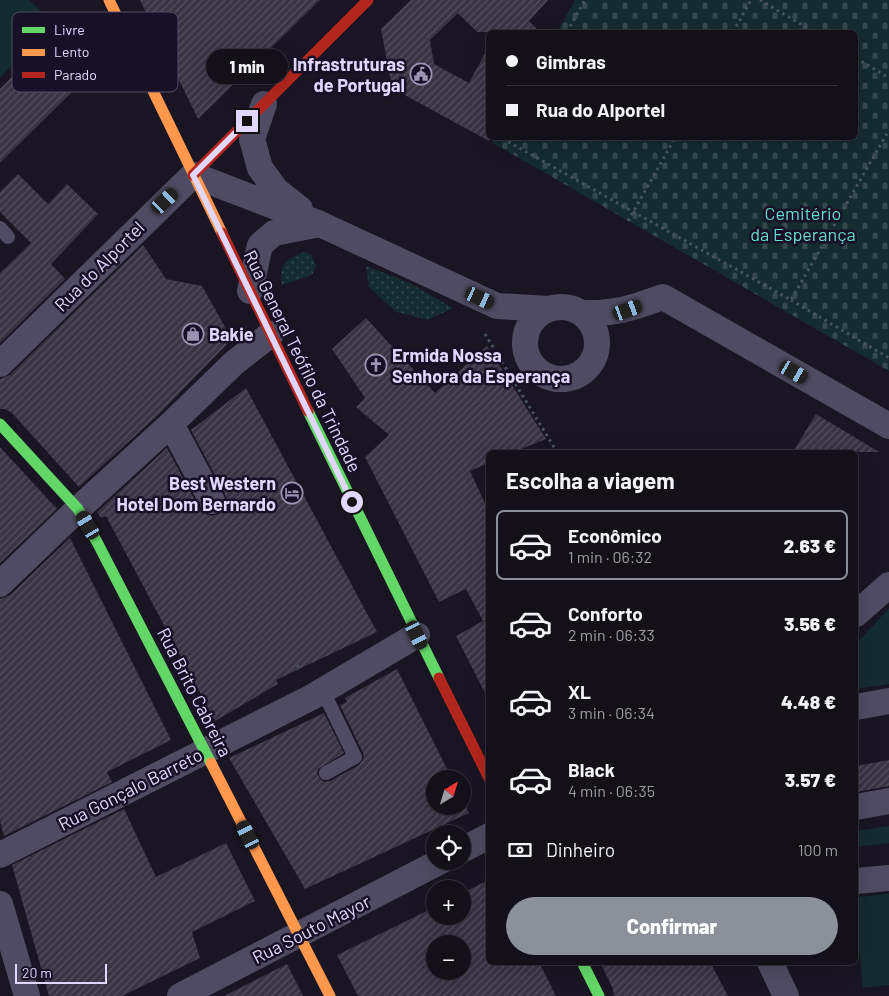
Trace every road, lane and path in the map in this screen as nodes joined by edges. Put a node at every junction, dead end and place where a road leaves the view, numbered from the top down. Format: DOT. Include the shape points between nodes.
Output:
graph roads {
  1 [pos="109,0"];
  2 [pos="368,0"];
  3 [pos="585,0"];
  4 [pos="750,0"];
  5 [pos="760,0"];
  6 [pos="115,12"];
  7 [pos="568,30"];
  8 [pos="733,30"];
  9 [pos="811,30"];
  10 [pos="858,59"];
  11 [pos="889,78"];
  12 [pos="153,92"];
  13 [pos="264,104"];
  14 [pos="889,130"];
  15 [pos="505,140"];
  16 [pos="673,140"];
  17 [pos="193,175"];
  18 [pos="633,212"];
  19 [pos="628,221"];
  20 [pos="320,224"];
  21 [pos="250,291"];
  22 [pos="791,300"];
  23 [pos="497,306"];
  24 [pos="549,309"];
  25 [pos="628,310"];
  26 [pos="582,313"];
  27 [pos="482,329"];
  28 [pos="271,334"];
  29 [pos="889,358"];
  30 [pos="594,360"];
  31 [pos="0,364"];
  32 [pos="532,364"];
  33 [pos="0,424"];
  34 [pos="171,424"];
  35 [pos="889,426"];
  36 [pos="556,450"];
  37 [pos="212,501"];
  38 [pos="78,509"];
  39 [pos="0,584"];
  40 [pos="889,585"];
  41 [pos="858,612"];
  42 [pos="417,635"];
  43 [pos="323,691"];
  44 [pos="889,701"];
  45 [pos="858,707"];
  46 [pos="206,751"];
  47 [pos="486,772"];
  48 [pos="326,773"];
  49 [pos="889,801"];
  50 [pos="858,807"];
  51 [pos="486,838"];
  52 [pos="471,845"];
  53 [pos="0,856"];
  54 [pos="426,869"];
  55 [pos="889,878"];
  56 [pos="858,881"];
  57 [pos="0,904"];
  58 [pos="300,935"];
  59 [pos="584,965"];
  60 [pos="771,965"];
  61 [pos="27,996"];
  62 [pos="180,996"];
  63 [pos="330,996"];
  64 [pos="599,996"];
  65 [pos="786,996"];
  1 -- 6 [label="street, Rua General Teófilo da Trindade"];
  2 -- 13 [label="street, Rua do Alportel"];
  3 -- 7 [label="path"];
  4 -- 8 [label="path"];
  5 -- 9 [label="path"];
  10 -- 11 [label="path"];
  12 -- 17 [label="street, Rua General Teófilo da Trindade"];
  13 -- 17 [label="street, Rua do Alportel"];
  13 -- 20 [label="street" via="252,140 260,168 276,190"];
  14 -- 22 [label="path"];
  15 -- 18 [label="path"];
  16 -- 18 [label="path"];
  17 -- 20 [label="street"];
  17 -- 21 [label="street, Rua General Teófilo da Trindade"];
  17 -- 31 [label="street, Rua do Alportel"];
  18 -- 19 [label="path"];
  18 -- 22 [label="path"];
  20 -- 21 [label="street" via="274,232 260,245"];
  20 -- 23 [label="street"];
  21 -- 28 [label="street, Rua General Teófilo da Trindade"];
  22 -- 29 [label="path"];
  23 -- 24 [label="street"];
  23 -- 32 [label="street"];
  24 -- 26 [label="street" via="564,307"];
  24 -- 32 [label="street" via="536,317 527,331 525,345"];
  25 -- 26 [label="street"];
  25 -- 30 [label="street"];
  25 -- 35 [label="street" via="663,297"];
  26 -- 30 [label="street" via="594,326 598,342"];
  27 -- 36 [label="path"];
  28 -- 34 [label="street" via="234,363"];
  28 -- 42 [label="street, Rua General Teófilo da Trindade"];
  30 -- 32 [label="street" via="578,376 563,380 546,376"];
  33 -- 38 [label="street, Rua Brito Cabreira"];
  34 -- 37 [label="street"];
  34 -- 38 [label="street"];
  38 -- 39 [label="street"];
  38 -- 46 [label="street, Rua Brito Cabreira"];
  40 -- 41 [label="street"];
  42 -- 43 [label="street, Rua Gonçalo Barreto"];
  42 -- 47 [label="street, Rua General Teófilo da Trindade"];
  43 -- 46 [label="street, Rua Gonçalo Barreto"];
  43 -- 48 [label="lane" via="355,757"];
  44 -- 45 [label="street"];
  46 -- 53 [label="street, Rua Gonçalo Barreto"];
  46 -- 58 [label="street, Rua Brito Cabreira"];
  49 -- 50 [label="street"];
  51 -- 52 [label="street"];
  54 -- 58 [label="street, Rua Souto Mayor"];
  55 -- 56 [label="street"];
  57 -- 61 [label="street"];
  58 -- 62 [label="street, Rua Souto Mayor"];
  58 -- 63 [label="street, Rua Brito Cabreira"];
  59 -- 64 [label="street"];
  60 -- 65 [label="street"];
}
